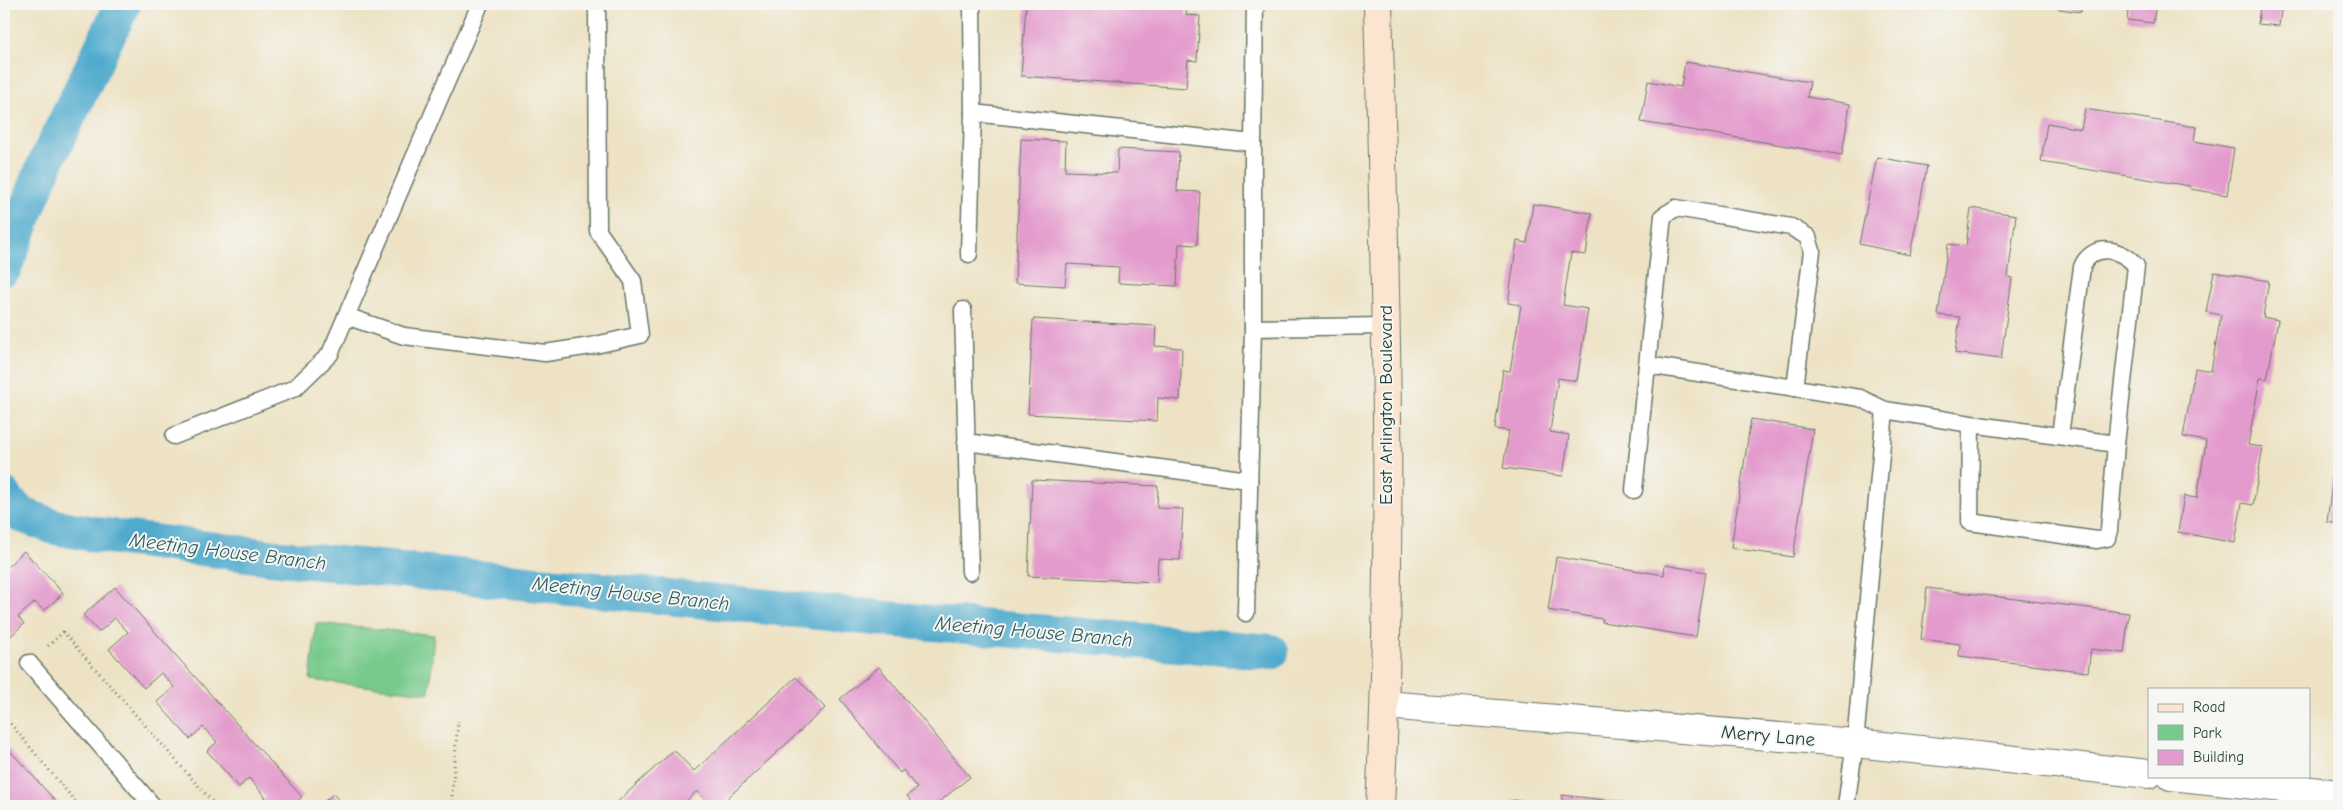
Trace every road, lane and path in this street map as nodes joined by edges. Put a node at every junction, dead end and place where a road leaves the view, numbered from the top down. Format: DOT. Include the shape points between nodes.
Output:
graph roads {
  1 [pos="480,4"];
  2 [pos="597,4"];
  3 [pos="972,4"];
  4 [pos="1255,4"];
  5 [pos="1378,4"];
  6 [pos="973,113"];
  7 [pos="1253,143"];
  8 [pos="969,254"];
  9 [pos="963,310"];
  10 [pos="346,316"];
  11 [pos="1386,326"];
  12 [pos="1254,328"];
  13 [pos="1647,365"];
  14 [pos="1795,388"];
  15 [pos="1885,410"];
  16 [pos="1971,424"];
  17 [pos="174,436"];
  18 [pos="2060,436"];
  19 [pos="966,442"];
  20 [pos="2116,444"];
  21 [pos="1249,480"];
  22 [pos="1634,490"];
  23 [pos="970,572"];
  24 [pos="1246,613"];
  25 [pos="29,663"];
  26 [pos="4,685"];
  27 [pos="1385,705"];
  28 [pos="4,716"];
  29 [pos="458,721"];
  30 [pos="1855,742"];
  31 [pos="2148,774"];
  32 [pos="2190,778"];
  33 [pos="2339,794"];
  34 [pos="79,806"];
  35 [pos="153,806"];
  36 [pos="216,806"];
  37 [pos="451,806"];
  38 [pos="1380,806"];
  39 [pos="1846,806"];
  1 -- 10 [label="lane"];
  2 -- 10 [label="lane" via="598,231 633,281 640,335 546,353 404,336"];
  3 -- 6 [label="lane"];
  4 -- 7 [label="lane"];
  5 -- 11 [label="main road, East Arlington Boulevard"];
  6 -- 7 [label="lane"];
  6 -- 8 [label="lane"];
  7 -- 12 [label="lane"];
  9 -- 19 [label="lane"];
  10 -- 17 [label="lane" via="330,354 295,388"];
  11 -- 12 [label="lane"];
  11 -- 27 [label="main road, East Arlington Boulevard"];
  12 -- 21 [label="lane"];
  13 -- 14 [label="lane"];
  13 -- 14 [label="lane" via="1663,216 1676,208 1685,209 1791,227 1808,238 1812,251"];
  13 -- 22 [label="lane"];
  14 -- 15 [label="lane" via="1860,398"];
  15 -- 16 [label="lane"];
  15 -- 30 [label="lane"];
  16 -- 18 [label="lane"];
  16 -- 20 [label="lane" via="1970,522 2097,540 2106,538 2109,530"];
  18 -- 20 [label="lane"];
  18 -- 20 [label="lane" via="2082,267 2092,253 2112,250 2130,258 2136,266"];
  19 -- 21 [label="lane"];
  19 -- 23 [label="lane"];
  21 -- 24 [label="lane"];
  25 -- 26 [label="path"];
  25 -- 35 [label="lane"];
  25 -- 36 [label="path" via="64,632"];
  27 -- 30 [label="street, Merry Lane"];
  27 -- 38 [label="main road, East Arlington Boulevard"];
  28 -- 34 [label="path"];
  29 -- 37 [label="path"];
  30 -- 31 [label="street, Merry Lane"];
  30 -- 39 [label="lane"];
  32 -- 33 [label="street"];
}
